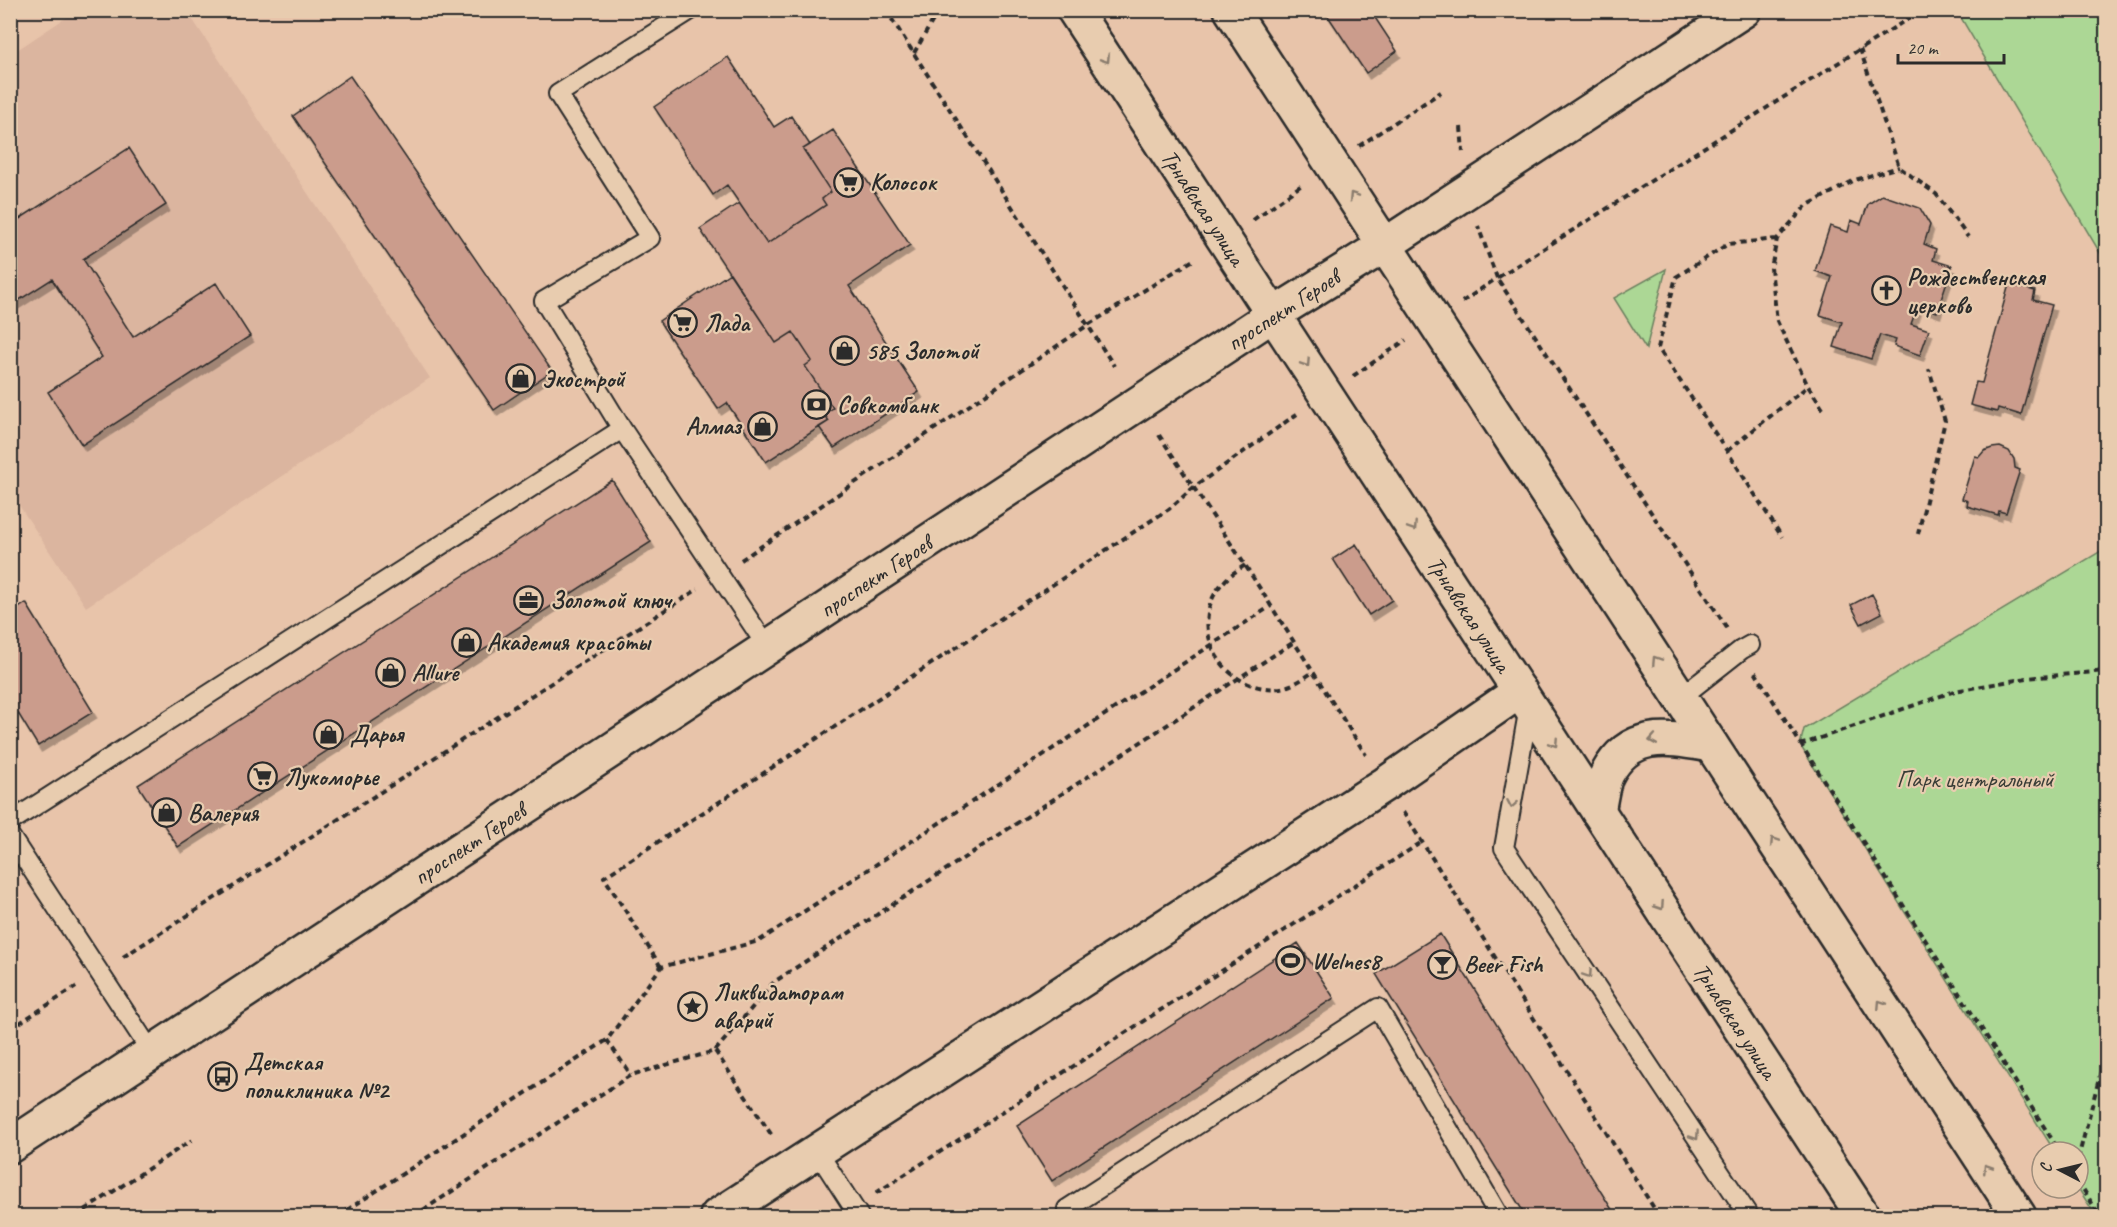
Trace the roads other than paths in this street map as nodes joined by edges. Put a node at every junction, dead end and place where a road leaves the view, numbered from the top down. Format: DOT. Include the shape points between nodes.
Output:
graph roads {
  1 [pos="691,10"];
  2 [pos="1074,10"];
  3 [pos="1231,10"];
  4 [pos="1744,10"];
  5 [pos="1385,245"];
  6 [pos="1274,314"];
  7 [pos="622,429"];
  8 [pos="768,648"];
  9 [pos="1746,648"];
  10 [pos="1524,698"];
  11 [pos="1680,698"];
  12 [pos="1711,745"];
  13 [pos="1598,811"];
  14 [pos="10,822"];
  15 [pos="10,836"];
  16 [pos="152,1053"];
  17 [pos="10,1146"];
  18 [pos="817,1151"];
  19 [pos="1067,1209"];
  20 [pos="856,1212"];
  21 [pos="717,1216"];
  22 [pos="1499,1216"];
  23 [pos="1749,1216"];
  24 [pos="1863,1216"];
  25 [pos="2019,1216"];
  1 -- 7 [label="lane" via="558,94 650,238 544,302"];
  2 -- 6 [label="main road, Трнавская улица, one-way"];
  5 -- 3 [label="main road, one-way"];
  4 -- 5 [label="main road, проспект Героев"];
  5 -- 6 [label="main road, проспект Героев"];
  11 -- 5 [label="main road, one-way"];
  6 -- 8 [label="main road, проспект Героев"];
  6 -- 10 [label="main road, Трнавская улица, one-way"];
  7 -- 8 [label="lane"];
  7 -- 14 [label="lane"];
  8 -- 16 [label="main road, проспект Героев"];
  9 -- 11 [label="lane"];
  10 -- 13 [label="main road, Трнавская улица, one-way"];
  10 -- 18 [label="main road" via="1384,784"];
  10 -- 23 [label="lane, one-way" via="1504,848"];
  11 -- 12 [label="main road"];
  12 -- 13 [label="main road, one-way" via="1669,738 1637,743 1619,757 1606,776"];
  25 -- 12 [label="main road, one-way"];
  13 -- 24 [label="main road, Трнавская улица, one-way"];
  15 -- 16 [label="lane"];
  16 -- 17 [label="main road, проспект Героев"];
  18 -- 20 [label="lane"];
  18 -- 21 [label="main road"];
  19 -- 22 [label="lane" via="1378,1008"];
}
